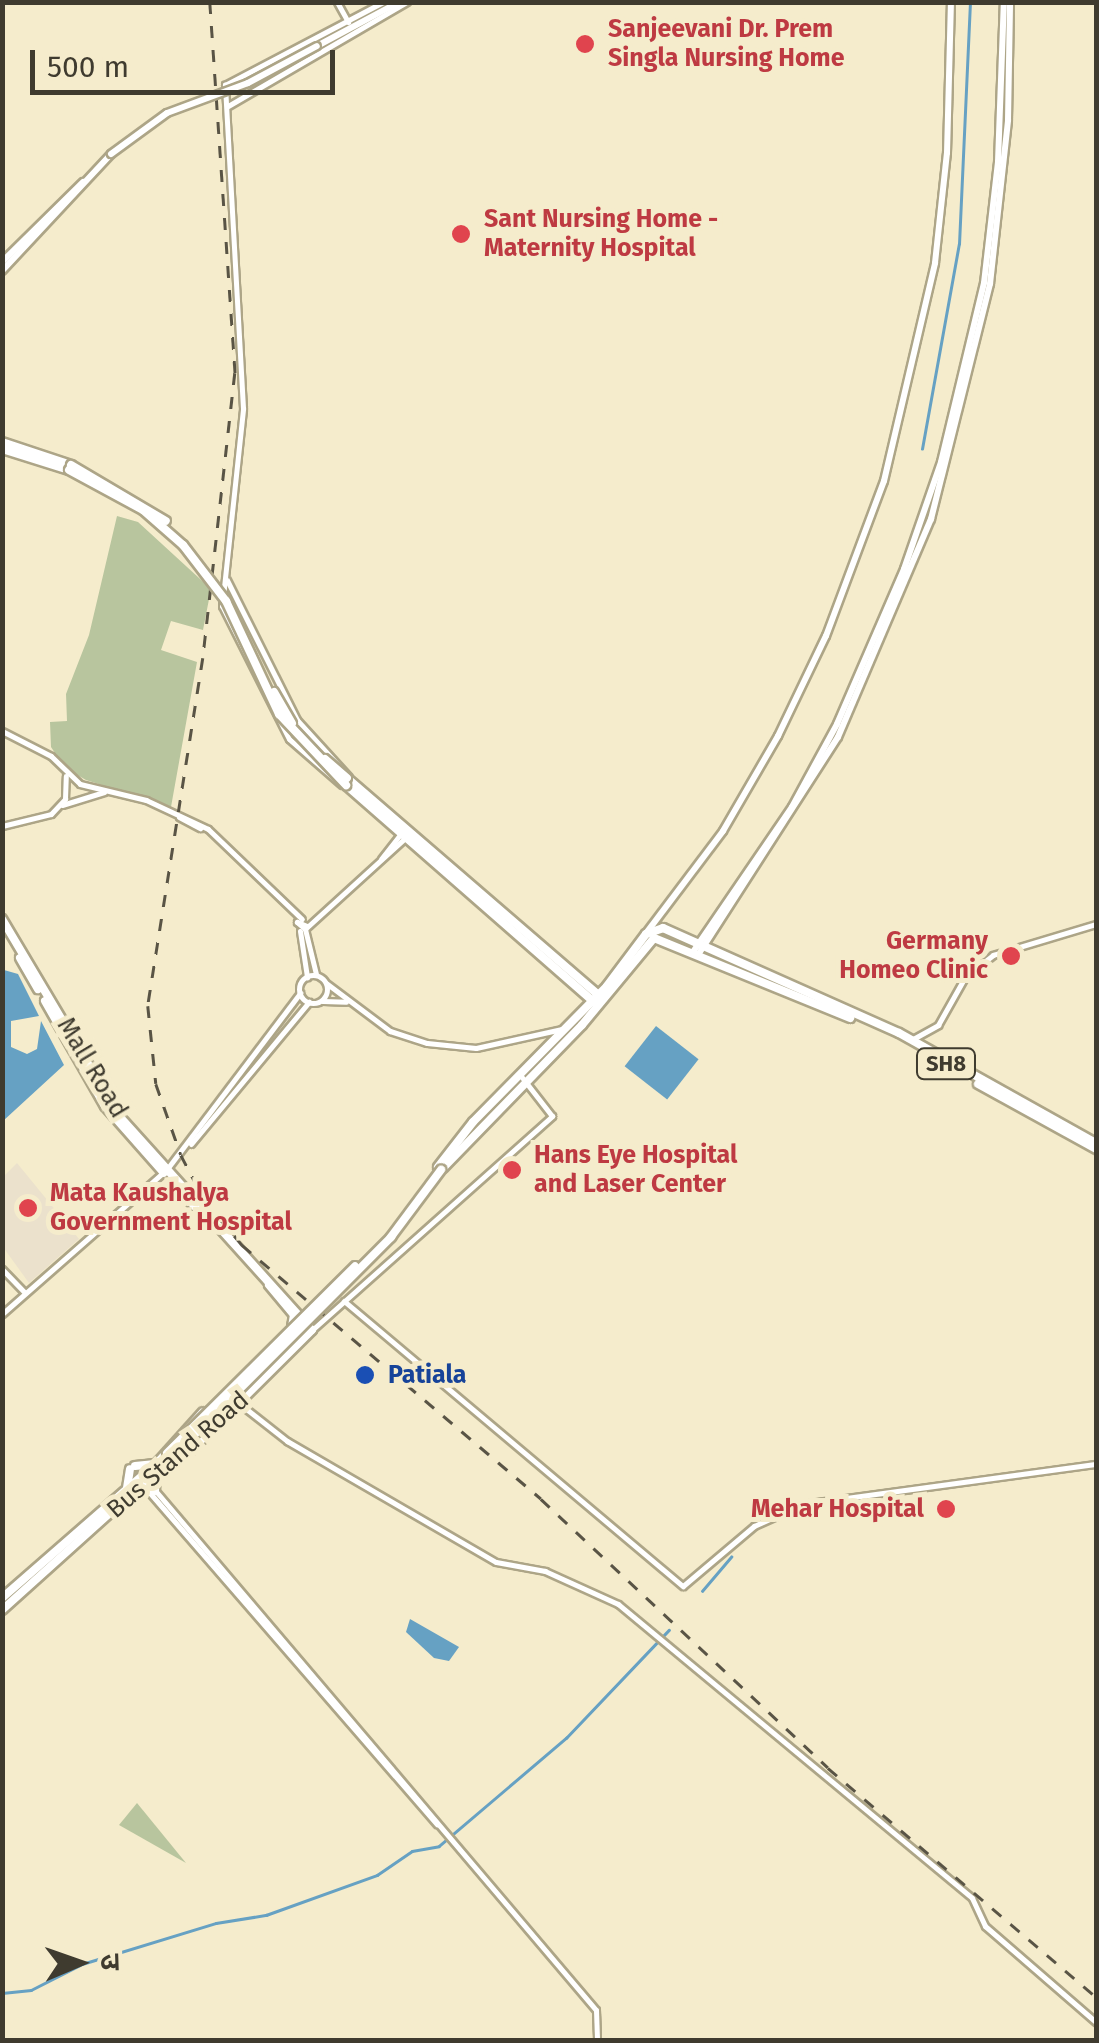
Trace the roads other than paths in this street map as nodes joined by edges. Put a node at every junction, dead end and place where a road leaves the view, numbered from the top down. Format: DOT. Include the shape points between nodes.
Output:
graph roads {
  1 [pos="337,2"];
  2 [pos="387,2"];
  3 [pos="403,2"];
  4 [pos="950,2"];
  5 [pos="1007,2"];
  6 [pos="375,14"];
  7 [pos="348,22"];
  8 [pos="228,106"];
  9 [pos="23,245"];
  10 [pos="2,262"];
  11 [pos="2,271"];
  12 [pos="2,446"];
  13 [pos="226,578"];
  14 [pos="2,731"];
  15 [pos="66,776"];
  16 [pos="348,784"];
  17 [pos="106,791"];
  18 [pos="60,806"];
  19 [pos="2,826"];
  20 [pos="404,834"];
  21 [pos="665,912"];
  22 [pos="2,919"];
  23 [pos="303,924"];
  24 [pos="1096,924"];
  25 [pos="2,928"];
  26 [pos="659,928"];
  27 [pos="650,936"];
  28 [pos="700,948"];
  29 [pos="317,976"];
  30 [pos="307,978"];
  31 [pos="326,983"];
  32 [pos="788,990"];
  33 [pos="300,993"];
  34 [pos="321,1001"];
  35 [pos="599,1001"];
  36 [pos="309,1002"];
  37 [pos="349,1003"];
  38 [pos="570,1026"];
  39 [pos="910,1040"];
  40 [pos="524,1079"];
  41 [pos="188,1145"];
  42 [pos="1096,1146"];
  43 [pos="441,1168"];
  44 [pos="166,1171"];
  45 [pos="2,1269"];
  46 [pos="276,1290"];
  47 [pos="25,1293"];
  48 [pos="344,1301"];
  49 [pos="2,1314"];
  50 [pos="312,1330"];
  51 [pos="225,1391"];
  52 [pos="239,1404"];
  53 [pos="162,1462"];
  54 [pos="1096,1464"];
  55 [pos="142,1479"];
  56 [pos="130,1490"];
  57 [pos="152,1491"];
  58 [pos="2,1598"];
  59 [pos="2,1610"];
  60 [pos="1096,2022"];
  61 [pos="597,2040"];
  1 -- 7 [label="street"];
  2 -- 6 [label="main road"];
  2 -- 7 [label="street"];
  3 -- 6 [label="main road"];
  3 -- 8 [label="street"];
  4 -- 21 [label="main road" via="948,152 935,263 884,481 796,700 723,830"];
  5 -- 28 [label="main road" via="984,283 941,462 904,569 837,724"];
  6 -- 9 [label="main road, bridge" via="248,83 168,114 111,154"];
  7 -- 8 [label="street" via="225,85"];
  8 -- 13 [label="street" via="243,408"];
  9 -- 10 [label="main road"];
  9 -- 11 [label="main road"];
  12 -- 16 [label="main road, bridge" via="138,500 190,546 228,595 291,722"];
  13 -- 16 [label="street" via="275,684"];
  13 -- 16 [label="street" via="223,610 262,689 297,748"];
  14 -- 15 [label="street" via="46,753"];
  15 -- 17 [label="street"];
  15 -- 18 [label="street"];
  16 -- 20 [label="main road"];
  17 -- 18 [label="street"];
  17 -- 23 [label="street" via="187,816"];
  18 -- 19 [label="street" via="27,825"];
  20 -- 23 [label="street" via="327,910"];
  20 -- 35 [label="main road"];
  21 -- 26 [label="main road"];
  21 -- 27 [label="main road"];
  22 -- 44 [label="main road, Mall Road" via="108,1100"];
  23 -- 29 [label="street"];
  23 -- 30 [label="street"];
  24 -- 39 [label="street" via="993,956 965,976 938,1025"];
  25 -- 44 [label="main road, Mall Road" via="105,1106"];
  26 -- 27 [label="main road"];
  26 -- 28 [label="main road, SH8"];
  27 -- 28 [label="main road, SH8"];
  27 -- 35 [label="main road"];
  27 -- 35 [label="main road"];
  28 -- 32 [label="main road, SH8"];
  29 -- 30 [label="street"];
  29 -- 31 [label="street"];
  30 -- 33 [label="street"];
  31 -- 34 [label="street"];
  31 -- 37 [label="street"];
  32 -- 39 [label="main road"];
  32 -- 42 [label="main road, SH8" via="916,1047"];
  33 -- 36 [label="street"];
  33 -- 41 [label="street"];
  34 -- 36 [label="street"];
  34 -- 37 [label="street"];
  35 -- 38 [label="main road"];
  35 -- 40 [label="main road"];
  36 -- 41 [label="street"];
  37 -- 38 [label="street" via="390,1031 448,1047 510,1044"];
  38 -- 40 [label="main road"];
  39 -- 42 [label="main road"];
  40 -- 43 [label="main road"];
  40 -- 43 [label="main road" via="453,1144"];
  40 -- 48 [label="street" via="552,1116"];
  41 -- 44 [label="street"];
  43 -- 53 [label="main road, bridge" via="391,1237"];
  44 -- 46 [label="main road, Mall Road"];
  44 -- 47 [label="street"];
  45 -- 47 [label="street"];
  46 -- 50 [label="main road"];
  46 -- 51 [label="main road, Bus Stand Road" via="294,1324"];
  47 -- 49 [label="street"];
  48 -- 50 [label="street"];
  48 -- 54 [label="street" via="676,1584 690,1584 754,1526 802,1504"];
  50 -- 52 [label="main road, Bus Stand Road"];
  51 -- 52 [label="street"];
  51 -- 53 [label="main road, Bus Stand Road"];
  52 -- 53 [label="main road, Bus Stand Road" via="190,1452"];
  52 -- 60 [label="street" via="286,1441 496,1562 545,1570 602,1594 659,1634 972,1898 985,1926"];
  53 -- 55 [label="main road, Bus Stand Road"];
  53 -- 56 [label="main road" via="133,1468"];
  53 -- 57 [label="main road"];
  55 -- 56 [label="main road, Bus Stand Road"];
  55 -- 57 [label="street"];
  56 -- 57 [label="main road"];
  56 -- 58 [label="main road, Bus Stand Road"];
  56 -- 59 [label="main road, Bus Stand Road"];
  57 -- 61 [label="street" via="596,2010"];
}
